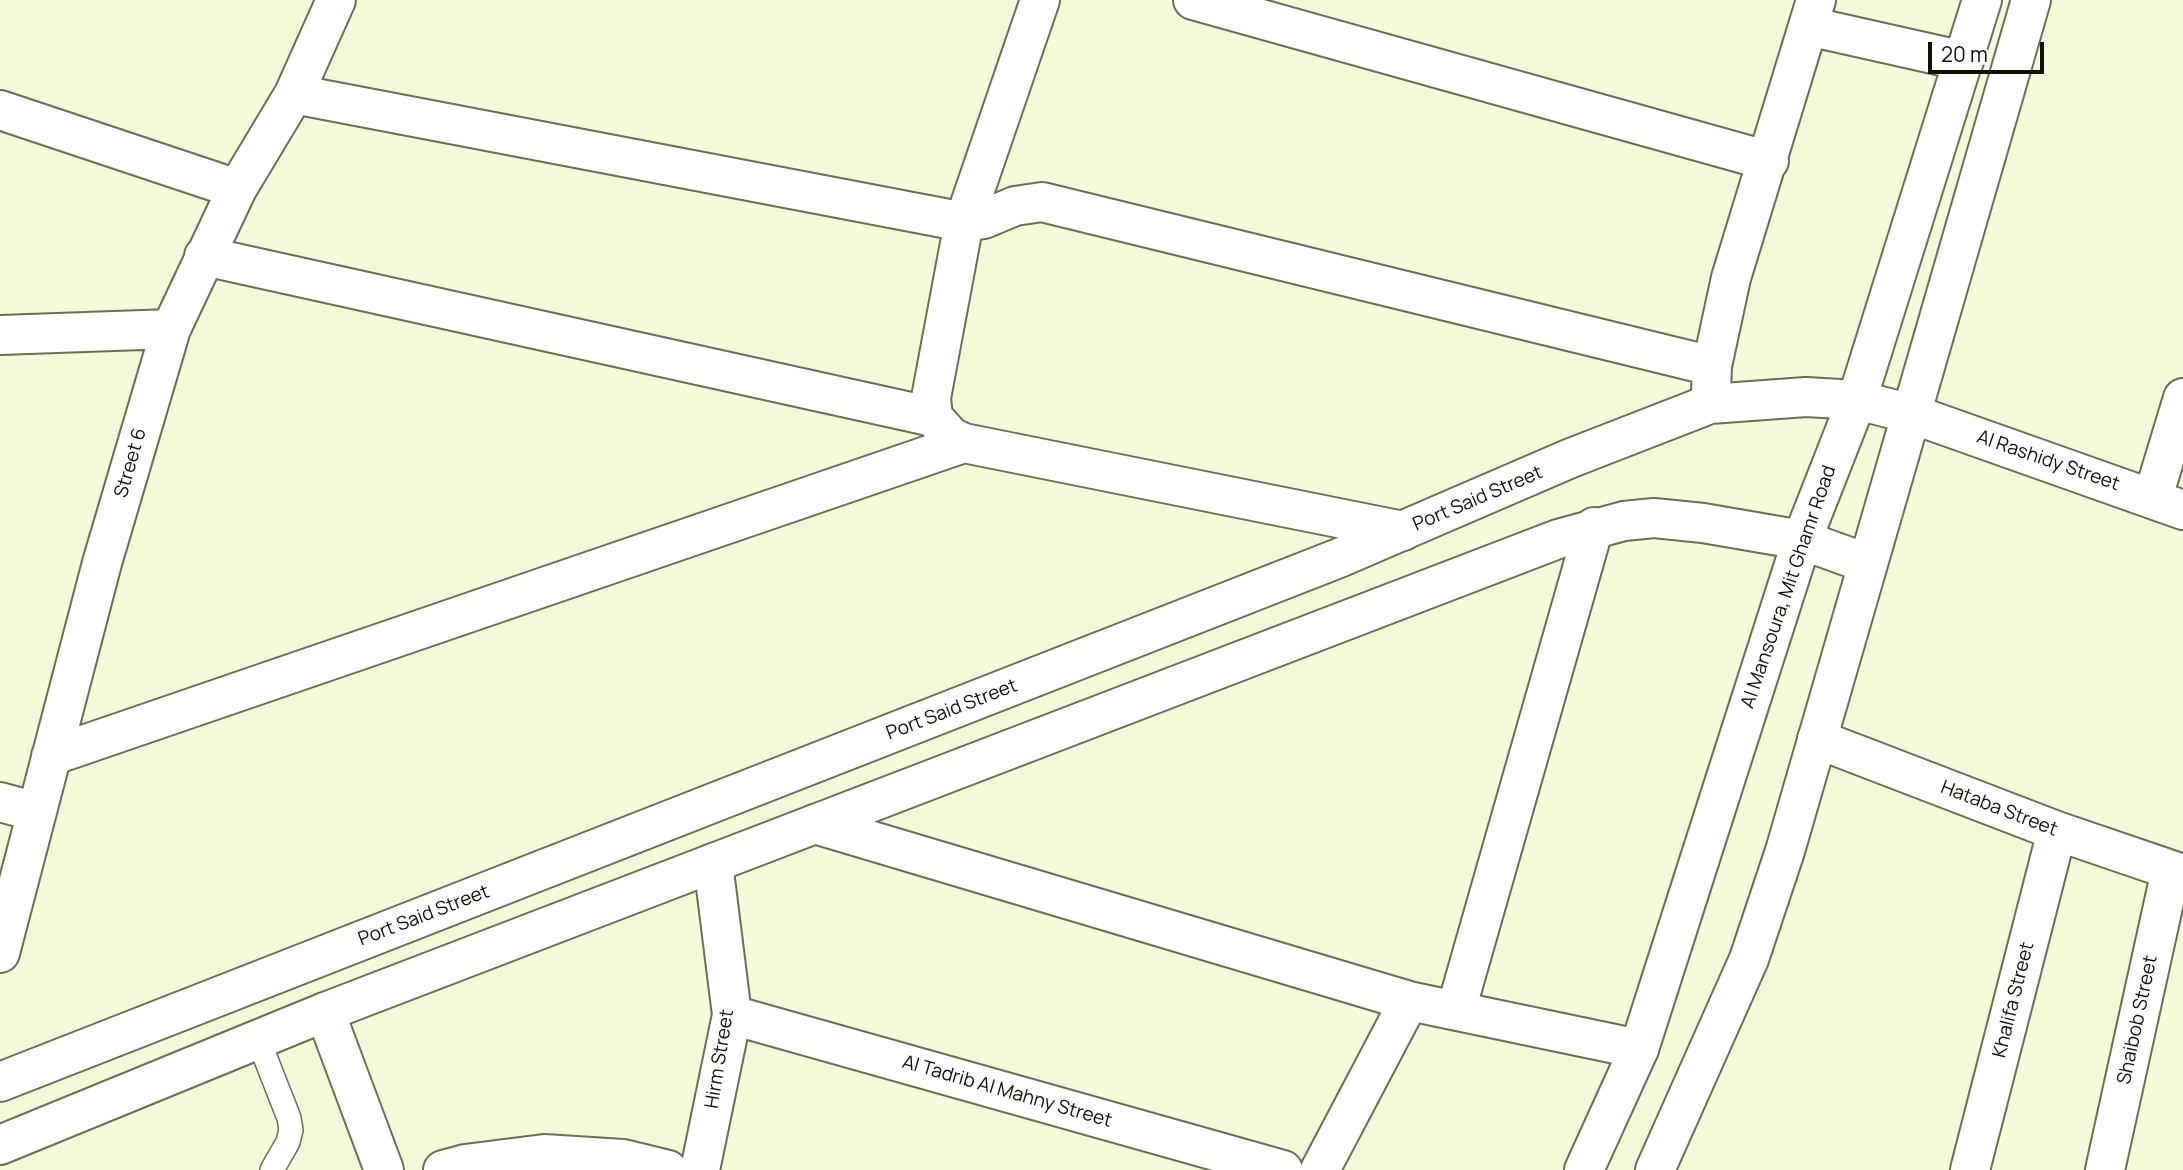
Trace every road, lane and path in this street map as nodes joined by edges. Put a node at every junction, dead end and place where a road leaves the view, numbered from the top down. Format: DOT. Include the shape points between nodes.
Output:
graph roads {
  1 [pos="336,0"];
  2 [pos="1040,0"];
  3 [pos="1193,0"];
  4 [pos="1982,0"];
  5 [pos="2031,0"];
  6 [pos="1812,13"];
  7 [pos="1964,61"];
  8 [pos="294,94"];
  9 [pos="0,110"];
  10 [pos="1769,161"];
  11 [pos="237,189"];
  12 [pos="964,222"];
  13 [pos="204,256"];
  14 [pos="171,329"];
  15 [pos="0,335"];
  16 [pos="1712,366"];
  17 [pos="2183,398"];
  18 [pos="1857,400"];
  19 [pos="1710,404"];
  20 [pos="1912,414"];
  21 [pos="933,417"];
  22 [pos="964,443"];
  23 [pos="2168,504"];
  24 [pos="1594,527"];
  25 [pos="1403,531"];
  26 [pos="1802,540"];
  27 [pos="1339,558"];
  28 [pos="1866,563"];
  29 [pos="1361,614"];
  30 [pos="1817,740"];
  31 [pos="51,757"];
  32 [pos="0,802"];
  33 [pos="37,812"];
  34 [pos="815,824"];
  35 [pos="2057,831"];
  36 [pos="713,863"];
  37 [pos="2177,872"];
  38 [pos="0,953"];
  39 [pos="1409,1001"];
  40 [pos="1457,1010"];
  41 [pos="326,1012"];
  42 [pos="732,1015"];
  43 [pos="258,1039"];
  44 [pos="1639,1049"];
  45 [pos="0,1082"];
  46 [pos="0,1145"];
  47 [pos="272,1170"];
  48 [pos="384,1170"];
  49 [pos="443,1170"];
  50 [pos="668,1170"];
  51 [pos="700,1170"];
  52 [pos="1283,1170"];
  53 [pos="1320,1170"];
  54 [pos="1584,1170"];
  55 [pos="1655,1170"];
  56 [pos="1970,1170"];
  57 [pos="2105,1170"];
  1 -- 8 [label="street, Street 6"];
  2 -- 12 [label="street"];
  3 -- 10 [label="street"];
  4 -- 7 [label="street, Al Mansoura, Mit Ghamr Road"];
  5 -- 20 [label="street"];
  6 -- 7 [label="street"];
  6 -- 10 [label="street"];
  7 -- 18 [label="street, Al Mansoura, Mit Ghamr Road"];
  8 -- 11 [label="street, Street 6"];
  8 -- 12 [label="street"];
  9 -- 11 [label="street"];
  10 -- 16 [label="street" via="1731,278"];
  11 -- 13 [label="street, Street 6"];
  12 -- 16 [label="street" via="1042,202"];
  12 -- 21 [label="street" via="932,398"];
  13 -- 14 [label="street, Street 6"];
  13 -- 21 [label="street"];
  14 -- 15 [label="street"];
  14 -- 31 [label="street, Street 6"];
  16 -- 19 [label="street"];
  17 -- 23 [label="street"];
  18 -- 19 [label="street, Port Said Street" via="1807,397"];
  18 -- 20 [label="street, Port Said Street"];
  18 -- 26 [label="street, Al Mansoura, Mit Ghamr Road"];
  19 -- 25 [label="street, Port Said Street"];
  20 -- 23 [label="street, Al Rashidy Street"];
  20 -- 28 [label="street"];
  21 -- 22 [label="street" via="951,437"];
  22 -- 25 [label="street"];
  22 -- 31 [label="street"];
  24 -- 26 [label="street" via="1654,519"];
  24 -- 29 [label="street"];
  24 -- 40 [label="street"];
  25 -- 27 [label="street, Port Said Street"];
  26 -- 28 [label="street"];
  26 -- 44 [label="street, Al Mansoura, Mit Ghamr Road"];
  27 -- 29 [label="street"];
  27 -- 45 [label="street, Port Said Street"];
  28 -- 30 [label="street"];
  29 -- 34 [label="street"];
  30 -- 35 [label="street, Hataba Street"];
  30 -- 55 [label="street" via="1749,959"];
  31 -- 33 [label="street, Street 6"];
  32 -- 33 [label="street"];
  33 -- 38 [label="street, Street 6"];
  34 -- 36 [label="street"];
  34 -- 39 [label="street"];
  35 -- 37 [label="street, Hataba Street"];
  35 -- 56 [label="street, Khalifa Street"];
  36 -- 41 [label="street"];
  36 -- 42 [label="street, Hirm Street"];
  37 -- 57 [label="street, Shaibob Street"];
  39 -- 40 [label="street"];
  39 -- 53 [label="street"];
  40 -- 44 [label="street"];
  41 -- 43 [label="street"];
  41 -- 48 [label="street"];
  42 -- 51 [label="street, Hirm Street"];
  42 -- 52 [label="street, Al Tadrib Al Mahny Street"];
  43 -- 46 [label="street"];
  43 -- 47 [label="lane" via="291,1130"];
  44 -- 54 [label="street, Al Mansoura, Mit Ghamr Road"];
  49 -- 50 [label="street" via="544,1154 623,1159"];
}
